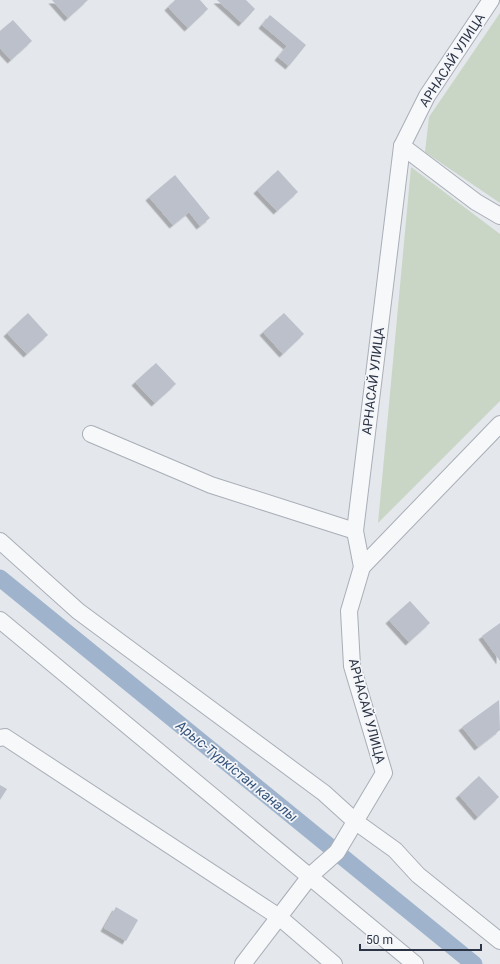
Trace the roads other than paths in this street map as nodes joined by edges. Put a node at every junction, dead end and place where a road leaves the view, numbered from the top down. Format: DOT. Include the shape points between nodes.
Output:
graph roads {
  1 [pos="489,1"];
  2 [pos="402,146"];
  3 [pos="500,216"];
  4 [pos="500,424"];
  5 [pos="91,434"];
  6 [pos="355,531"];
  7 [pos="0,541"];
  8 [pos="362,567"];
  9 [pos="0,620"];
  10 [pos="0,738"];
  11 [pos="356,822"];
  12 [pos="311,875"];
  13 [pos="279,917"];
  14 [pos="500,941"];
  15 [pos="243,964"];
  16 [pos="334,964"];
  17 [pos="416,964"];
  1 -- 2 [label="street, АРНАСАЙ УЛИЦА" via="426,96"];
  2 -- 3 [label="street" via="476,202"];
  2 -- 6 [label="street, АРНАСАЙ УЛИЦА"];
  4 -- 8 [label="street"];
  5 -- 6 [label="street" via="211,485"];
  6 -- 8 [label="street, АРНАСАЙ УЛИЦА"];
  7 -- 11 [label="street" via="78,611 324,793"];
  8 -- 11 [label="street, АРНАСАЙ УЛИЦА" via="349,611 352,666 384,773"];
  9 -- 12 [label="street"];
  10 -- 13 [label="street" via="5,737"];
  11 -- 12 [label="street, АРНАСАЙ УЛИЦА" via="337,852"];
  11 -- 14 [label="street" via="395,850 418,875"];
  12 -- 13 [label="street, АРНАСАЙ УЛИЦА"];
  12 -- 17 [label="street"];
  13 -- 15 [label="street, АРНАСАЙ УЛИЦА"];
  13 -- 16 [label="street"];
}
